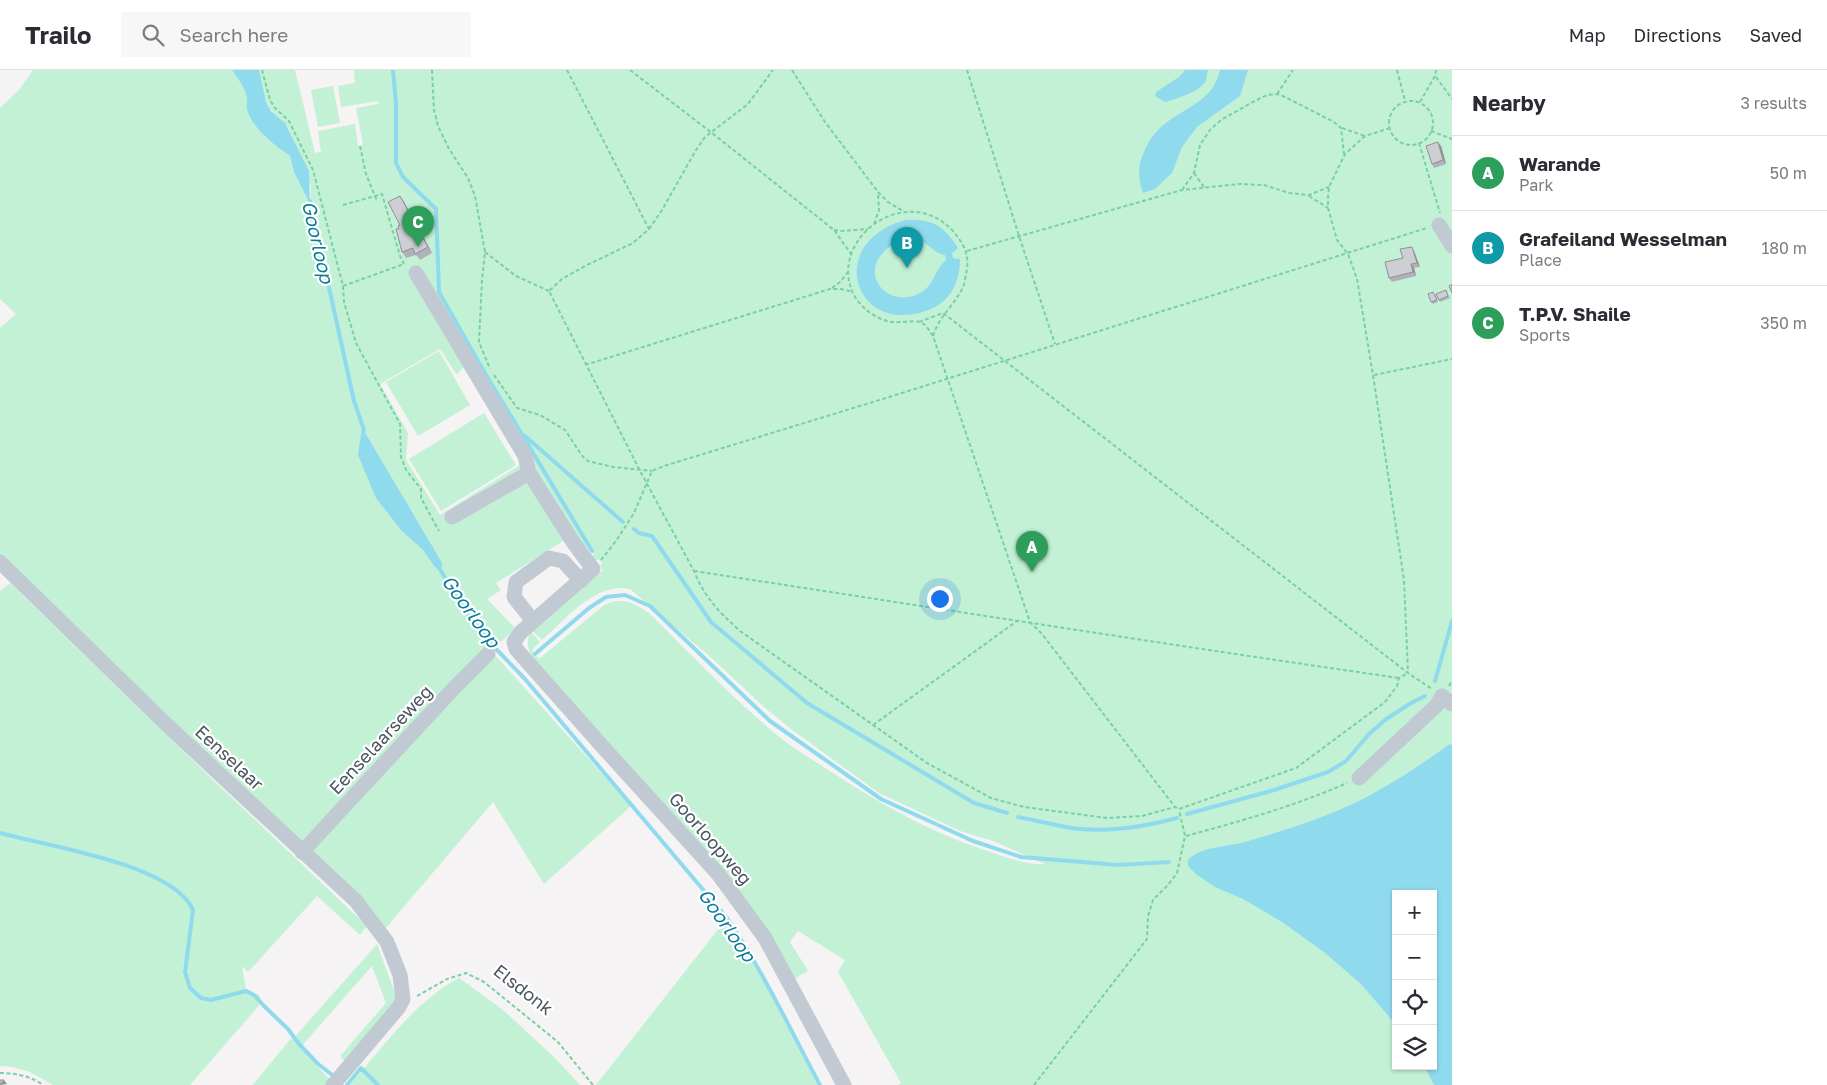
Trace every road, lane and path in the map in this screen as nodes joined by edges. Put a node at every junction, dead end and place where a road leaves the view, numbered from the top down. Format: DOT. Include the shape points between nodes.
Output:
graph roads {
  1 [pos="262,70"];
  2 [pos="432,70"];
  3 [pos="567,70"];
  4 [pos="630,70"];
  5 [pos="773,70"];
  6 [pos="792,70"];
  7 [pos="966,70"];
  8 [pos="1293,70"];
  9 [pos="1397,70"];
  10 [pos="1436,70"];
  11 [pos="1435,76"];
  12 [pos="1277,94"];
  13 [pos="1452,99"];
  14 [pos="1405,101"];
  15 [pos="1420,102"];
  16 [pos="1340,128"];
  17 [pos="1390,128"];
  18 [pos="1431,131"];
  19 [pos="712,133"];
  20 [pos="1365,136"];
  21 [pos="1452,139"];
  22 [pos="1419,143"];
  23 [pos="360,146"];
  24 [pos="1344,154"];
  25 [pos="1194,172"];
  26 [pos="1204,187"];
  27 [pos="1329,187"];
  28 [pos="1182,190"];
  29 [pos="878,192"];
  30 [pos="374,196"];
  31 [pos="1309,196"];
  32 [pos="377,201"];
  33 [pos="343,205"];
  34 [pos="1328,208"];
  35 [pos="903,211"];
  36 [pos="1440,224"];
  37 [pos="874,225"];
  38 [pos="649,229"];
  39 [pos="869,229"];
  40 [pos="834,230"];
  41 [pos="1019,236"];
  42 [pos="1452,246"];
  43 [pos="967,251"];
  44 [pos="485,252"];
  45 [pos="851,254"];
  46 [pos="1348,254"];
  47 [pos="410,269"];
  48 [pos="849,271"];
  49 [pos="343,286"];
  50 [pos="830,289"];
  51 [pos="549,291"];
  52 [pos="853,292"];
  53 [pos="943,313"];
  54 [pos="919,322"];
  55 [pos="933,336"];
  56 [pos="1055,344"];
  57 [pos="1452,359"];
  58 [pos="1004,360"];
  59 [pos="586,365"];
  60 [pos="1373,375"];
  61 [pos="947,378"];
  62 [pos="639,469"];
  63 [pos="652,471"];
  64 [pos="529,472"];
  65 [pos="647,483"];
  66 [pos="452,517"];
  67 [pos="439,531"];
  68 [pos="0,562"];
  69 [pos="593,569"];
  70 [pos="694,571"];
  71 [pos="581,581"];
  72 [pos="533,621"];
  73 [pos="1017,621"];
  74 [pos="1030,622"];
  75 [pos="488,654"];
  76 [pos="1408,673"];
  77 [pos="1399,678"];
  78 [pos="1447,700"];
  79 [pos="873,725"];
  80 [pos="1359,778"];
  81 [pos="1175,808"];
  82 [pos="1179,809"];
  83 [pos="1185,836"];
  84 [pos="302,852"];
  85 [pos="403,999"];
  86 [pos="0,1073"];
  87 [pos="43,1085"];
  88 [pos="333,1085"];
  89 [pos="593,1085"];
  90 [pos="844,1085"];
  91 [pos="1034,1085"];
  1 -- 49 [label="path" via="270,100 289,121 313,170"];
  2 -- 44 [label="path" via="438,126 475,196"];
  3 -- 38 [label="path"];
  4 -- 19 [label="path"];
  5 -- 19 [label="path" via="748,104"];
  6 -- 29 [label="path" via="825,122"];
  7 -- 41 [label="path"];
  8 -- 12 [label="path"];
  9 -- 14 [label="path"];
  10 -- 11 [label="path"];
  11 -- 13 [label="path"];
  11 -- 15 [label="path"];
  12 -- 16 [label="path" via="1327,117"];
  12 -- 25 [label="path" via="1251,102 1210,130 1200,146"];
  14 -- 15 [label="path"];
  14 -- 17 [label="path" via="1395,109"];
  15 -- 18 [label="path" via="1430,113"];
  16 -- 20 [label="path"];
  16 -- 24 [label="path"];
  17 -- 20 [label="path"];
  17 -- 22 [label="path" via="1398,140"];
  18 -- 21 [label="path"];
  18 -- 22 [label="path"];
  19 -- 38 [label="path" via="696,150"];
  19 -- 40 [label="path"];
  20 -- 24 [label="path"];
  22 -- 36 [label="path"];
  23 -- 30 [label="path"];
  24 -- 27 [label="path"];
  25 -- 26 [label="path"];
  25 -- 28 [label="path"];
  26 -- 28 [label="path"];
  26 -- 31 [label="path" via="1264,185"];
  27 -- 31 [label="path"];
  27 -- 34 [label="path"];
  28 -- 41 [label="path"];
  29 -- 35 [label="path"];
  29 -- 37 [label="path" via="879,210"];
  30 -- 32 [label="path"];
  30 -- 33 [label="path"];
  30 -- 47 [label="path" via="382,194 400,256"];
  31 -- 34 [label="path"];
  34 -- 46 [label="path" via="1337,240"];
  35 -- 37 [label="path"];
  35 -- 43 [label="path" via="918,211 936,217 958,236"];
  36 -- 42 [label="street"];
  36 -- 46 [label="path"];
  37 -- 39 [label="path"];
  38 -- 51 [label="path" via="633,243 585,266"];
  39 -- 40 [label="path"];
  39 -- 45 [label="path"];
  40 -- 45 [label="path"];
  41 -- 43 [label="path"];
  41 -- 56 [label="path"];
  43 -- 53 [label="path" via="963,287"];
  44 -- 51 [label="path" via="516,276"];
  44 -- 62 [label="path" via="480,342 491,371 517,408 540,415 565,430 588,461 613,468"];
  45 -- 48 [label="path"];
  46 -- 56 [label="path"];
  46 -- 60 [label="path" via="1357,279"];
  47 -- 49 [label="path"];
  47 -- 64 [label="street" via="524,456"];
  48 -- 50 [label="path"];
  48 -- 52 [label="path"];
  49 -- 67 [label="path" via="344,302 356,343 400,424 401,457 406,470 421,489 420,498"];
  50 -- 52 [label="path"];
  50 -- 59 [label="path"];
  51 -- 59 [label="path"];
  52 -- 54 [label="path" via="876,316 891,322"];
  53 -- 54 [label="path"];
  53 -- 55 [label="path"];
  53 -- 58 [label="path"];
  54 -- 55 [label="path" via="928,327"];
  55 -- 61 [label="path"];
  56 -- 58 [label="path"];
  57 -- 60 [label="path"];
  58 -- 61 [label="path"];
  58 -- 76 [label="path"];
  59 -- 62 [label="path"];
  60 -- 76 [label="path" via="1404,580"];
  61 -- 63 [label="path"];
  61 -- 74 [label="path"];
  62 -- 63 [label="path"];
  62 -- 65 [label="path"];
  63 -- 65 [label="path"];
  64 -- 66 [label="street"];
  64 -- 69 [label="street"];
  65 -- 69 [label="path" via="630,520"];
  65 -- 70 [label="path"];
  68 -- 84 [label="street, Eenselaar" via="166,726"];
  69 -- 71 [label="street"];
  70 -- 73 [label="path"];
  70 -- 79 [label="path" via="714,608 740,631"];
  71 -- 72 [label="street"];
  71 -- 72 [label="street" via="563,561 549,558 516,582 514,597"];
  72 -- 90 [label="street, Goorloopweg" via="514,642 516,649 720,874 765,938"];
  73 -- 74 [label="path"];
  73 -- 79 [label="path"];
  74 -- 77 [label="path"];
  74 -- 81 [label="path"];
  75 -- 84 [label="street, Eenselaarseweg"];
  76 -- 77 [label="path"];
  76 -- 78 [label="path"];
  77 -- 82 [label="path" via="1385,702 1296,768"];
  78 -- 80 [label="street" via="1437,705"];
  79 -- 81 [label="path" via="927,763 990,798 1024,807 1106,818 1142,816"];
  80 -- 83 [label="path" via="1316,797"];
  81 -- 82 [label="path"];
  82 -- 83 [label="path"];
  83 -- 91 [label="path" via="1176,872 1153,900 1148,916 1147,939"];
  84 -- 85 [label="street, Eenselaar" via="356,901 387,942 400,974"];
  85 -- 88 [label="street"];
  85 -- 89 [label="path, Elsdonk" via="413,998 447,979 466,973 484,982 558,1042"];
  86 -- 87 [label="path" via="14,1073"];
}
